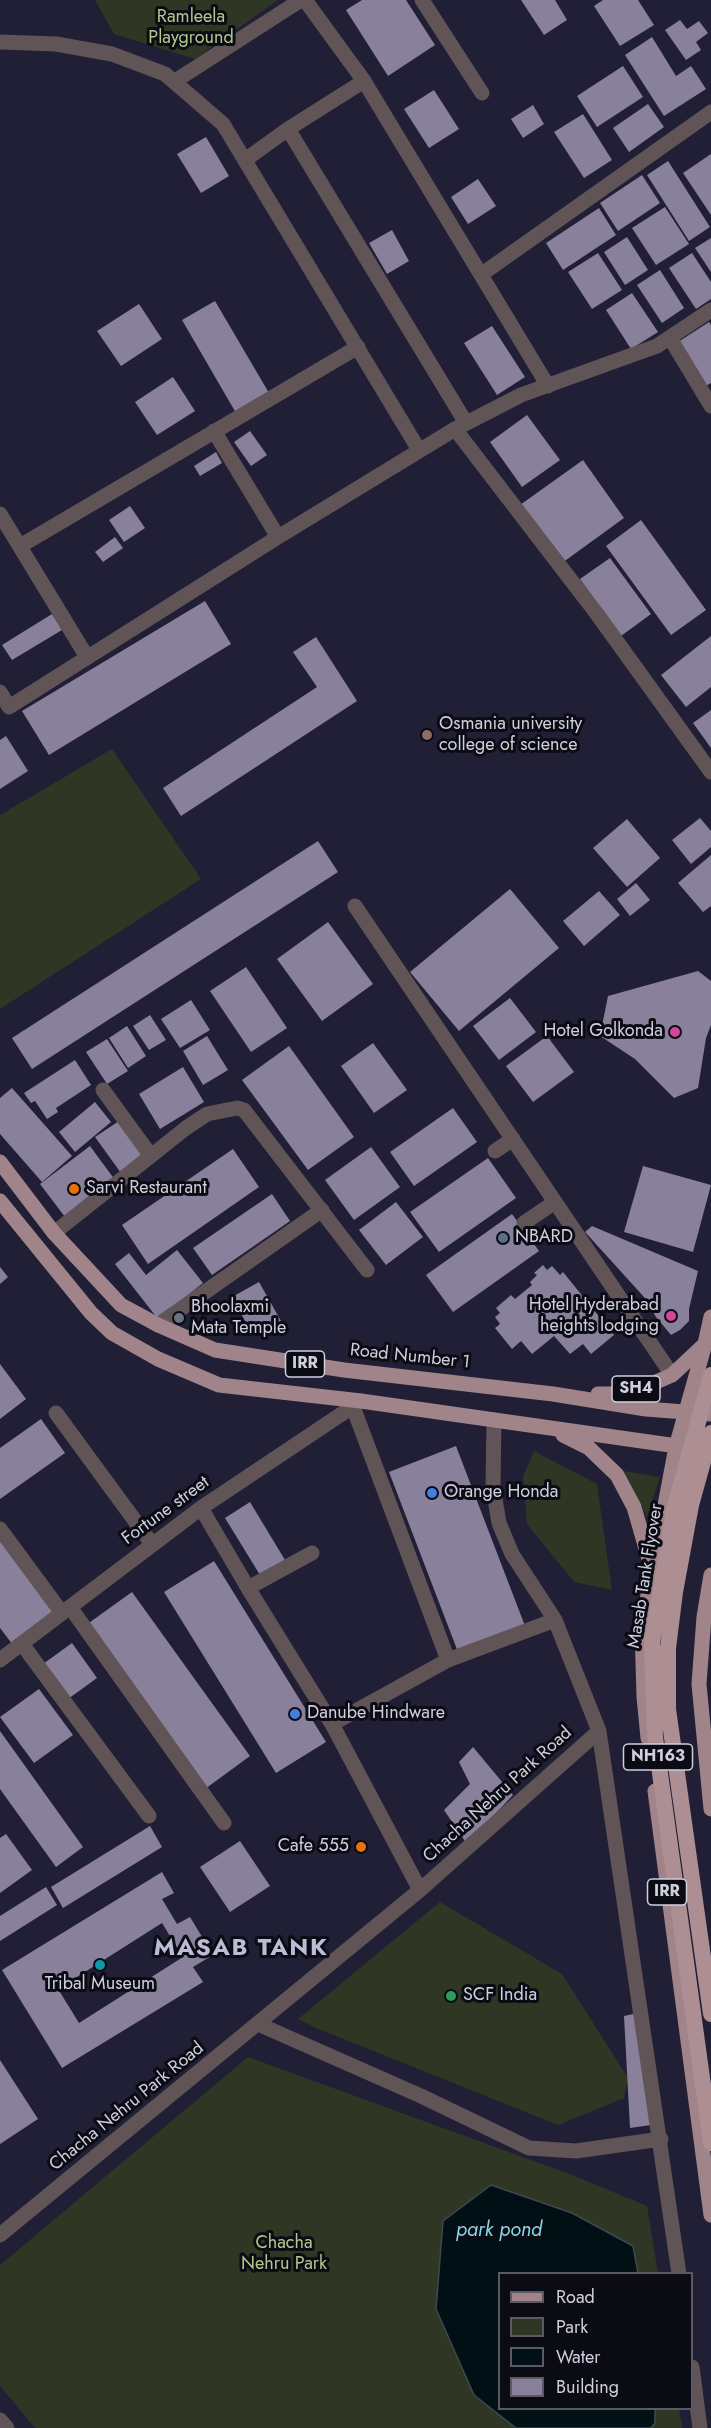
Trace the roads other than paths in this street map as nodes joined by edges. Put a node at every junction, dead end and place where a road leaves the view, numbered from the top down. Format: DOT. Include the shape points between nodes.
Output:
graph roads {
  1 [pos="303,0"];
  2 [pos="422,0"];
  3 [pos="0,42"];
  4 [pos="175,81"];
  5 [pos="364,81"];
  6 [pos="482,93"];
  7 [pos="711,112"];
  8 [pos="288,129"];
  9 [pos="245,160"];
  10 [pos="482,274"];
  11 [pos="711,310"];
  12 [pos="670,338"];
  13 [pos="358,347"];
  14 [pos="548,386"];
  15 [pos="711,406"];
  16 [pos="461,426"];
  17 [pos="214,431"];
  18 [pos="419,450"];
  19 [pos="0,514"];
  20 [pos="278,537"];
  21 [pos="20,546"];
  22 [pos="87,657"];
  23 [pos="0,693"];
  24 [pos="711,772"];
  25 [pos="355,906"];
  26 [pos="103,1090"];
  27 [pos="513,1139"];
  28 [pos="495,1151"];
  29 [pos="151,1156"];
  30 [pos="0,1162"];
  31 [pos="0,1200"];
  32 [pos="555,1202"];
  33 [pos="322,1210"];
  34 [pos="524,1223"];
  35 [pos="54,1233"];
  36 [pos="367,1270"];
  37 [pos="711,1317"];
  38 [pos="158,1325"];
  39 [pos="705,1344"];
  40 [pos="672,1375"];
  41 [pos="711,1375"];
  42 [pos="553,1394"];
  43 [pos="357,1404"];
  44 [pos="56,1413"];
  45 [pos="685,1413"];
  46 [pos="711,1414"];
  47 [pos="494,1420"];
  48 [pos="549,1428"];
  49 [pos="711,1433"];
  50 [pos="676,1447"];
  51 [pos="711,1447"];
  52 [pos="201,1508"];
  53 [pos="0,1529"];
  54 [pos="152,1544"];
  55 [pos="312,1553"];
  56 [pos="652,1569"];
  57 [pos="711,1575"];
  58 [pos="248,1588"];
  59 [pos="66,1610"];
  60 [pos="555,1620"];
  61 [pos="22,1644"];
  62 [pos="3,1653"];
  63 [pos="448,1660"];
  64 [pos="332,1724"];
  65 [pos="599,1731"];
  66 [pos="711,1809"];
  67 [pos="149,1816"];
  68 [pos="224,1823"];
  69 [pos="420,1890"];
  70 [pos="711,2014"];
  71 [pos="258,2024"];
  72 [pos="711,2077"];
  73 [pos="692,2080"];
  74 [pos="661,2139"];
  75 [pos="711,2143"];
  76 [pos="711,2215"];
  77 [pos="0,2235"];
  78 [pos="679,2272"];
  79 [pos="693,2375"];
  80 [pos="0,2420"];
  81 [pos="7,2428"];
  82 [pos="700,2428"];
  1 -- 4 [label="street"];
  1 -- 5 [label="street"];
  2 -- 6 [label="street"];
  3 -- 4 [label="street" via="56,44 112,54"];
  4 -- 9 [label="street" via="223,124"];
  5 -- 8 [label="street"];
  5 -- 10 [label="street"];
  7 -- 10 [label="street"];
  8 -- 9 [label="street"];
  8 -- 16 [label="street"];
  9 -- 13 [label="street"];
  10 -- 14 [label="street"];
  11 -- 12 [label="street"];
  12 -- 14 [label="street"];
  12 -- 15 [label="street"];
  13 -- 17 [label="street"];
  13 -- 18 [label="street"];
  14 -- 16 [label="street" via="521,395"];
  16 -- 18 [label="street"];
  16 -- 24 [label="street"];
  17 -- 20 [label="street"];
  17 -- 21 [label="street"];
  18 -- 20 [label="street"];
  19 -- 21 [label="street"];
  20 -- 22 [label="street"];
  21 -- 22 [label="street"];
  22 -- 23 [label="street" via="9,707"];
  25 -- 27 [label="street"];
  26 -- 29 [label="street"];
  27 -- 28 [label="street"];
  27 -- 32 [label="street"];
  29 -- 33 [label="street" via="207,1114 244,1110"];
  29 -- 35 [label="street"];
  30 -- 35 [label="main road, Road Number 1 / IRR"];
  31 -- 43 [label="main road, IRR" via="91,1313 112,1333 158,1359 219,1385"];
  32 -- 34 [label="street"];
  32 -- 40 [label="street"];
  33 -- 36 [label="street"];
  33 -- 38 [label="street"];
  35 -- 38 [label="main road, Road Number 1 / IRR" via="121,1305"];
  37 -- 39 [label="main road"];
  38 -- 42 [label="main road, Road Number 1 / IRR" via="215,1350 344,1370"];
  39 -- 40 [label="main road, SH4"];
  39 -- 45 [label="main road"];
  40 -- 42 [label="main road, SH4" via="615,1394"];
  41 -- 75 [label="highway, Masab Tank Flyover / NH163, bridge" via="674,1510 652,1643 656,1737"];
  42 -- 45 [label="main road, Road Number 1 / IRR"];
  43 -- 47 [label="main road, IRR"];
  43 -- 52 [label="street, Fortune street"];
  43 -- 63 [label="street"];
  44 -- 54 [label="street"];
  45 -- 46 [label="main road, Road Number 1 / IRR"];
  45 -- 50 [label="main road"];
  47 -- 48 [label="main road, IRR"];
  47 -- 60 [label="street" via="493,1487 499,1523 512,1554"];
  48 -- 50 [label="main road, IRR"];
  48 -- 56 [label="main road, IRR" via="589,1448 617,1475 634,1508"];
  49 -- 70 [label="highway, Masab Tank Flyover / NH163, bridge" via="691,1504 668,1648 668,1709"];
  50 -- 51 [label="main road, IRR"];
  50 -- 56 [label="main road"];
  52 -- 54 [label="street, Fortune street"];
  52 -- 58 [label="street"];
  53 -- 59 [label="street"];
  54 -- 59 [label="street, Fortune street"];
  55 -- 58 [label="street"];
  56 -- 73 [label="main road, IRR" via="642,1627 644,1697"];
  57 -- 66 [label="main road" via="699,1683"];
  58 -- 64 [label="street"];
  59 -- 61 [label="street, Fortune street"];
  59 -- 68 [label="street"];
  60 -- 63 [label="street"];
  60 -- 65 [label="street"];
  61 -- 62 [label="street, Fortune street"];
  61 -- 67 [label="street"];
  63 -- 64 [label="street"];
  64 -- 69 [label="street"];
  65 -- 69 [label="street, Chacha Nehru Park Road"];
  65 -- 74 [label="street, Chacha Nehru Park Road"];
  69 -- 71 [label="street, Chacha Nehru Park Road"];
  71 -- 74 [label="street" via="529,2148 576,2151"];
  71 -- 77 [label="street, Chacha Nehru Park Road"];
  72 -- 73 [label="main road"];
  73 -- 76 [label="main road, IRR"];
  74 -- 78 [label="street, Chacha Nehru Park Road"];
  79 -- 82 [label="street"];
  80 -- 81 [label="street"];
}
